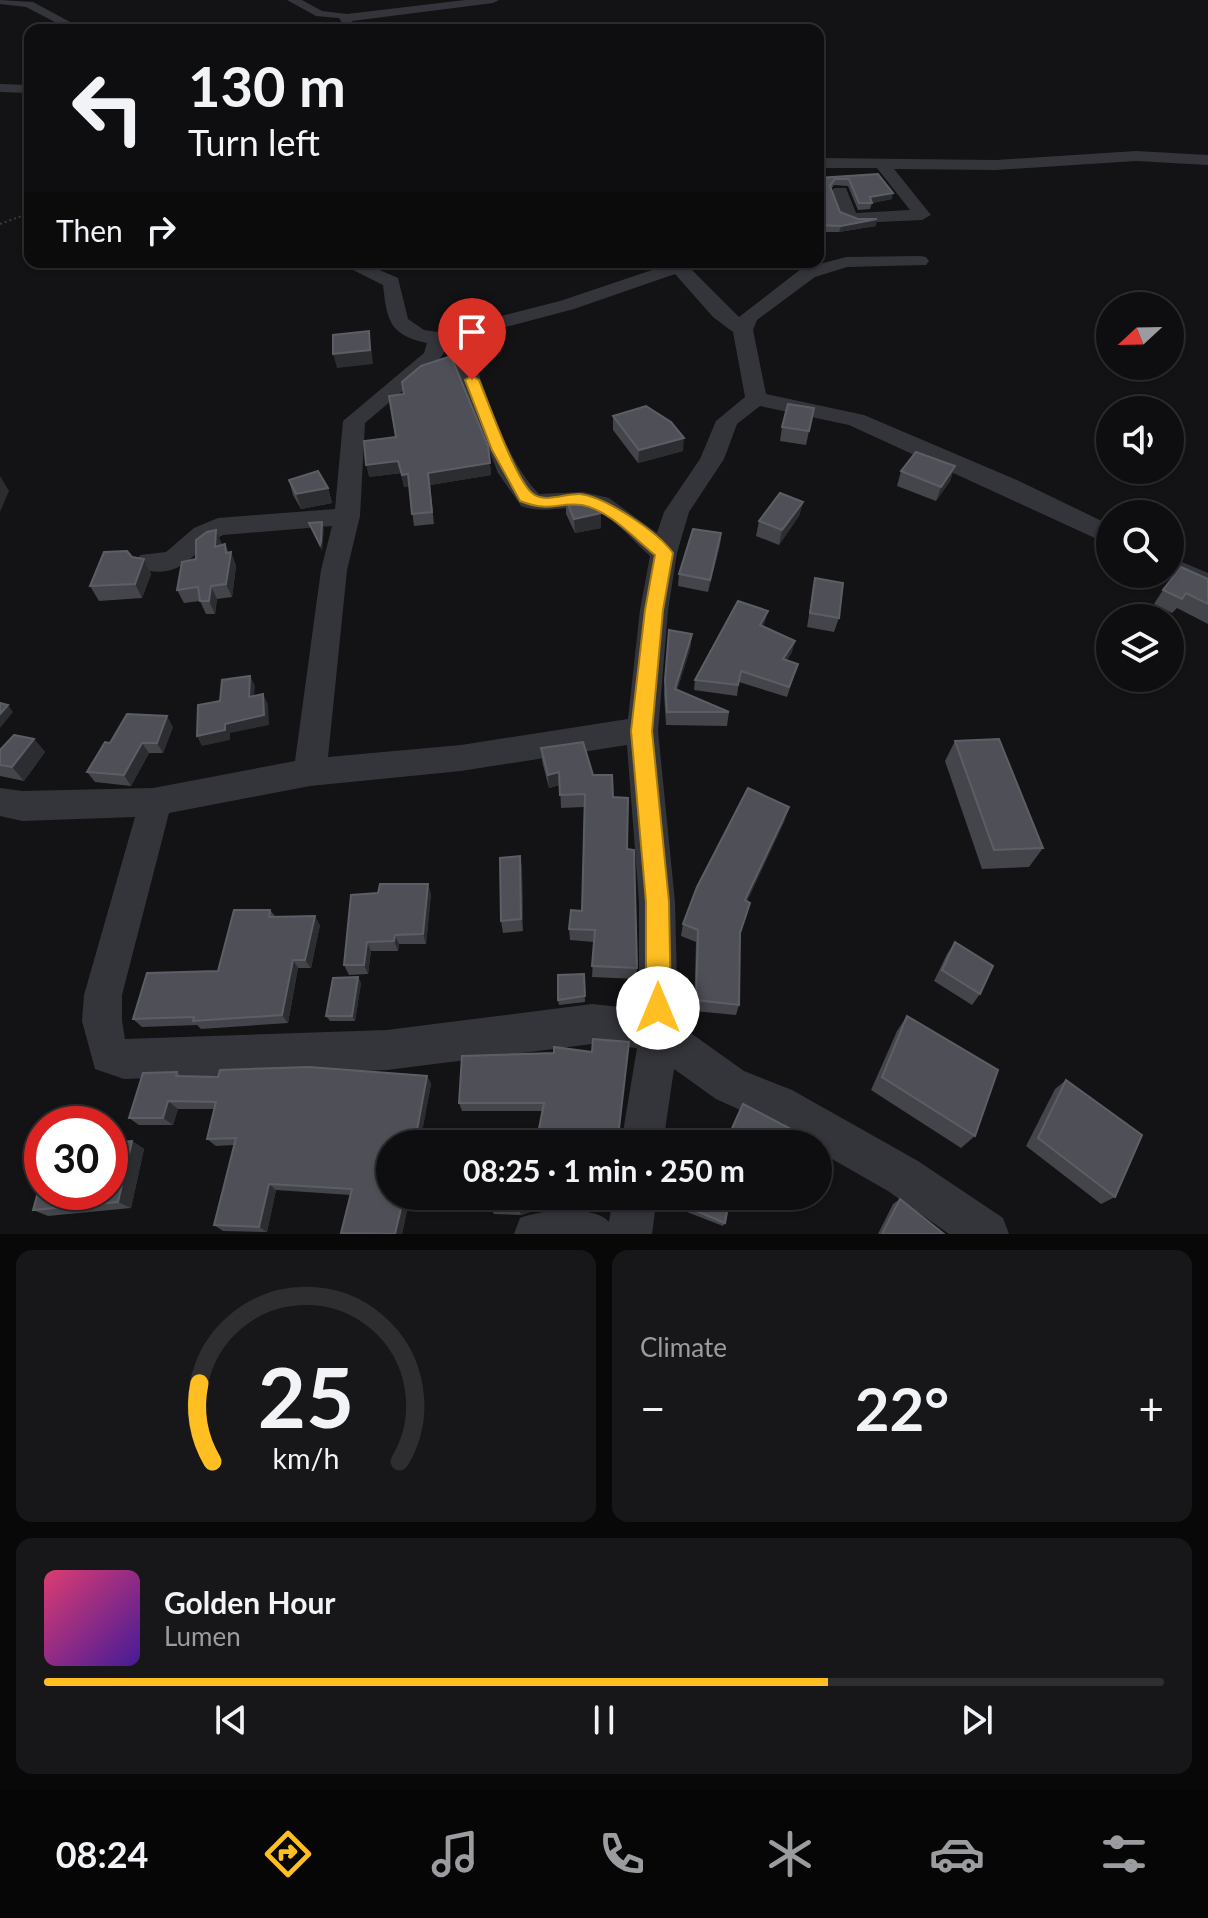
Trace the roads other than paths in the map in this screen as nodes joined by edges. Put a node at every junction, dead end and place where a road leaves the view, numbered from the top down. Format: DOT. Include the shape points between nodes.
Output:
graph roads {
  1 [pos="7,0"];
  2 [pos="493,0"];
  3 [pos="0,1"];
  4 [pos="366,2"];
  5 [pos="303,3"];
  6 [pos="345,18"];
  7 [pos="67,24"];
  8 [pos="349,24"];
  9 [pos="0,88"];
  10 [pos="24,89"];
  11 [pos="1208,160"];
  12 [pos="824,163"];
  13 [pos="881,163"];
  14 [pos="840,191"];
  15 [pos="920,261"];
  16 [pos="824,265"];
  17 [pos="360,268"];
  18 [pos="665,268"];
  19 [pos="680,268"];
  20 [pos="802,268"];
  21 [pos="743,330"];
  22 [pos="445,336"];
  23 [pos="756,399"];
  24 [pos="347,516"];
  25 [pos="1096,529"];
  26 [pos="664,553"];
  27 [pos="149,562"];
  28 [pos="1184,573"];
  29 [pos="1208,585"];
  30 [pos="642,731"];
  31 [pos="310,772"];
  32 [pos="0,802"];
  33 [pos="153,802"];
  34 [pos="659,1034"];
  35 [pos="644,1130"];
  36 [pos="633,1210"];
  37 [pos="536,1234"];
  38 [pos="592,1234"];
  39 [pos="630,1234"];
  40 [pos="987,1234"];
  1 -- 3 [label="street"];
  1 -- 7 [label="street" via="29,4"];
  2 -- 6 [label="street"];
  4 -- 5 [label="street"];
  5 -- 6 [label="street"];
  6 -- 8 [label="street"];
  9 -- 10 [label="street"];
  11 -- 13 [label="street" via="1136,156 1011,164"];
  12 -- 13 [label="street"];
  13 -- 14 [label="street" via="922,215 849,216"];
  15 -- 16 [label="street"];
  17 -- 22 [label="street" via="391,282 401,324 420,336"];
  18 -- 22 [label="street" via="567,305"];
  19 -- 21 [label="street"];
  20 -- 21 [label="street" via="781,296 749,317"];
  21 -- 23 [label="street"];
  22 -- 24 [label="street" via="431,357 354,421"];
  22 -- 26 [label="street" via="526,497 543,503 579,499 603,505"];
  23 -- 25 [label="street" via="856,420"];
  23 -- 26 [label="street" via="727,421 712,459 677,512"];
  24 -- 27 [label="street" via="218,527 173,561"];
  24 -- 31 [label="street" via="334,570"];
  26 -- 30 [label="street"];
  28 -- 29 [label="street"];
  30 -- 31 [label="street" via="461,758"];
  30 -- 34 [label="street" via="657,902"];
  31 -- 33 [label="street"];
  32 -- 33 [label="street"];
  33 -- 34 [label="street" via="103,995 109,1055 124,1059 387,1050 592,1024"];
  34 -- 35 [label="street"];
  34 -- 40 [label="street" via="730,1085 777,1105 903,1176"];
  36 -- 39 [label="street"];
  37 -- 38 [label="street"];
}
